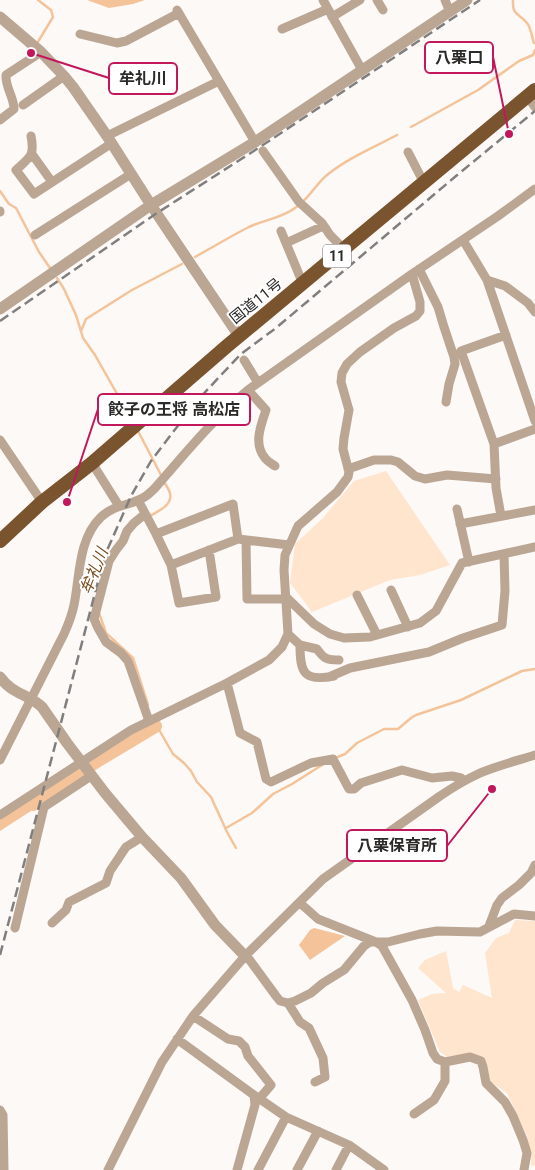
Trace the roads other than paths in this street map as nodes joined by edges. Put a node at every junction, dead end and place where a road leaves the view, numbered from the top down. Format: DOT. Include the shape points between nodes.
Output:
graph roads {
  1 [pos="323,0"];
  2 [pos="360,0"];
  3 [pos="377,0"];
  4 [pos="446,0"];
  5 [pos="467,0"];
  6 [pos="383,10"];
  7 [pos="450,12"];
  8 [pos="330,13"];
  9 [pos="0,18"];
  10 [pos="282,28"];
  11 [pos="80,34"];
  12 [pos="41,52"];
  13 [pos="362,70"];
  14 [pos="64,76"];
  15 [pos="219,81"];
  16 [pos="532,98"];
  17 [pos="23,105"];
  18 [pos="0,120"];
  19 [pos="31,136"];
  20 [pos="109,140"];
  21 [pos="255,142"];
  22 [pos="263,151"];
  23 [pos="408,152"];
  24 [pos="32,154"];
  25 [pos="131,174"];
  26 [pos="52,182"];
  27 [pos="424,183"];
  28 [pos="535,189"];
  29 [pos="151,205"];
  30 [pos="321,227"];
  31 [pos="281,231"];
  32 [pos="35,234"];
  33 [pos="463,240"];
  34 [pos="286,243"];
  35 [pos="344,249"];
  36 [pos="415,272"];
  37 [pos="487,280"];
  38 [pos="303,284"];
  39 [pos="531,301"];
  40 [pos="0,309"];
  41 [pos="535,312"];
  42 [pos="506,335"];
  43 [pos="239,336"];
  44 [pos="244,360"];
  45 [pos="258,383"];
  46 [pos="248,390"];
  47 [pos="446,402"];
  48 [pos="535,421"];
  49 [pos="535,429"];
  50 [pos="0,440"];
  51 [pos="494,444"];
  52 [pos="92,463"];
  53 [pos="275,466"];
  54 [pos="348,469"];
  55 [pos="496,479"];
  56 [pos="138,500"];
  57 [pos="42,502"];
  58 [pos="119,506"];
  59 [pos="457,509"];
  60 [pos="535,510"];
  61 [pos="147,516"];
  62 [pos="501,516"];
  63 [pos="460,524"];
  64 [pos="156,534"];
  65 [pos="242,539"];
  66 [pos="0,541"];
  67 [pos="289,545"];
  68 [pos="535,547"];
  69 [pos="209,550"];
  70 [pos="504,554"];
  71 [pos="469,562"];
  72 [pos="171,565"];
  73 [pos="391,590"];
  74 [pos="357,595"];
  75 [pos="285,598"];
  76 [pos="408,626"];
  77 [pos="288,634"];
  78 [pos="377,635"];
  79 [pos="300,645"];
  80 [pos="339,660"];
  81 [pos="368,670"];
  82 [pos="0,677"];
  83 [pos="329,677"];
  84 [pos="227,684"];
  85 [pos="30,699"];
  86 [pos="148,721"];
  87 [pos="535,756"];
  88 [pos="0,760"];
  89 [pos="81,762"];
  90 [pos="91,775"];
  91 [pos="464,782"];
  92 [pos="0,815"];
  93 [pos="142,837"];
  94 [pos="535,865"];
  95 [pos="300,903"];
  96 [pos="535,916"];
  97 [pos="52,924"];
  98 [pos="489,926"];
  99 [pos="16,928"];
  100 [pos="376,942"];
  101 [pos="245,956"];
  102 [pos="288,1003"];
  103 [pos="193,1016"];
  104 [pos="177,1039"];
  105 [pos="445,1062"];
  106 [pos="315,1082"];
  107 [pos="257,1097"];
  108 [pos="0,1110"];
  109 [pos="414,1114"];
  110 [pos="286,1117"];
  111 [pos="318,1131"];
  112 [pos="349,1145"];
  113 [pos="378,1168"];
  114 [pos="4,1170"];
  115 [pos="108,1170"];
  116 [pos="237,1170"];
  117 [pos="258,1170"];
  118 [pos="297,1170"];
  119 [pos="336,1170"];
  120 [pos="524,1170"];
  1 -- 8 [label="street"];
  2 -- 8 [label="street"];
  3 -- 6 [label="street"];
  4 -- 7 [label="street"];
  5 -- 7 [label="street"];
  7 -- 13 [label="street"];
  8 -- 10 [label="street"];
  8 -- 13 [label="street"];
  9 -- 12 [label="street"];
  11 -- 15 [label="street" via="117,43 126,41 178,11"];
  12 -- 14 [label="street"];
  12 -- 18 [label="street" via="6,75 14,108"];
  13 -- 21 [label="street"];
  14 -- 17 [label="street"];
  14 -- 20 [label="street"];
  15 -- 20 [label="street"];
  15 -- 21 [label="street"];
  16 -- 27 [label="highway, 国道11号 / 11"];
  19 -- 24 [label="street"];
  20 -- 25 [label="street"];
  20 -- 26 [label="street"];
  21 -- 29 [label="street"];
  22 -- 35 [label="street" via="301,205"];
  23 -- 27 [label="street"];
  24 -- 26 [label="street"];
  24 -- 26 [label="street" via="16,170 34,194"];
  25 -- 29 [label="street"];
  25 -- 32 [label="street"];
  27 -- 35 [label="highway, 国道11号 / 11"];
  28 -- 33 [label="street"];
  29 -- 40 [label="street"];
  29 -- 43 [label="street"];
  30 -- 34 [label="street"];
  31 -- 34 [label="street"];
  33 -- 36 [label="street"];
  33 -- 37 [label="street"];
  34 -- 38 [label="street"];
  35 -- 38 [label="highway, 国道11号 / 11"];
  36 -- 45 [label="street"];
  36 -- 47 [label="street" via="438,307 454,357"];
  36 -- 54 [label="street" via="420,311 360,352 342,373 341,382 349,410 343,449"];
  37 -- 39 [label="street"];
  37 -- 42 [label="street"];
  38 -- 43 [label="highway, 国道11号 / 11"];
  39 -- 41 [label="street"];
  42 -- 48 [label="street"];
  42 -- 51 [label="street" via="461,351"];
  43 -- 52 [label="highway, 国道11号 / 11"];
  44 -- 45 [label="street"];
  45 -- 46 [label="street"];
  46 -- 53 [label="street" via="266,410 259,431 260,451"];
  46 -- 56 [label="street" via="215,419 146,497"];
  49 -- 51 [label="street"];
  50 -- 57 [label="street"];
  51 -- 55 [label="street"];
  52 -- 57 [label="highway, 国道11号 / 11"];
  52 -- 58 [label="street"];
  54 -- 55 [label="street" via="374,460 390,460 424,479 447,475"];
  54 -- 67 [label="street" via="348,478 298,526"];
  55 -- 62 [label="street"];
  56 -- 58 [label="street"];
  56 -- 61 [label="street"];
  57 -- 66 [label="highway, 国道11号 / 11"];
  58 -- 85 [label="street" via="112,508 90,530 70,619"];
  59 -- 63 [label="street"];
  60 -- 62 [label="street"];
  61 -- 64 [label="street"];
  61 -- 86 [label="street" via="134,523 109,561 94,619 106,642 128,660"];
  62 -- 63 [label="street"];
  63 -- 71 [label="street"];
  64 -- 65 [label="street" via="233,504"];
  64 -- 72 [label="street"];
  65 -- 67 [label="street"];
  65 -- 69 [label="street"];
  65 -- 75 [label="street" via="248,599"];
  67 -- 75 [label="street" via="285,556"];
  68 -- 70 [label="street"];
  69 -- 72 [label="street"];
  69 -- 72 [label="street" via="216,597 179,603"];
  70 -- 71 [label="street"];
  70 -- 83 [label="street" via="502,625 429,652 350,668"];
  71 -- 76 [label="street" via="462,563 436,611 420,623"];
  73 -- 76 [label="street"];
  74 -- 78 [label="street"];
  75 -- 77 [label="street"];
  75 -- 78 [label="street" via="330,634 344,638"];
  76 -- 78 [label="street"];
  77 -- 79 [label="street"];
  77 -- 84 [label="street" via="282,647 269,660"];
  79 -- 80 [label="street" via="317,649 328,660"];
  79 -- 83 [label="street" via="303,670 316,678"];
  81 -- 83 [label="street"];
  82 -- 85 [label="street" via="17,693"];
  84 -- 86 [label="street"];
  84 -- 91 [label="street" via="240,733 257,742 266,779 271,782 311,763 333,760 349,789 402,770 432,778 452,776"];
  85 -- 88 [label="street"];
  85 -- 89 [label="street" via="42,707"];
  86 -- 89 [label="street"];
  87 -- 91 [label="street" via="478,774"];
  89 -- 90 [label="street"];
  89 -- 92 [label="street"];
  90 -- 93 [label="street"];
  90 -- 99 [label="street" via="44,808"];
  91 -- 95 [label="street" via="323,879"];
  93 -- 97 [label="street" via="126,847 106,883 70,902"];
  93 -- 101 [label="street" via="181,878 215,925"];
  94 -- 98 [label="street" via="519,885 502,898"];
  95 -- 100 [label="street" via="318,919"];
  95 -- 101 [label="street"];
  96 -- 98 [label="street" via="514,914"];
  98 -- 100 [label="street" via="480,932 437,931"];
  100 -- 102 [label="street" via="364,946 344,970 311,993"];
  100 -- 105 [label="street" via="382,946 412,1000 433,1053"];
  101 -- 102 [label="street" via="280,1001"];
  101 -- 103 [label="street"];
  102 -- 106 [label="street" via="300,1022 309,1028 323,1058 326,1077"];
  103 -- 104 [label="street"];
  103 -- 107 [label="street" via="245,1047 248,1056 271,1085"];
  104 -- 107 [label="street"];
  104 -- 115 [label="street" via="162,1062"];
  105 -- 109 [label="street" via="445,1081 434,1100"];
  105 -- 120 [label="street" via="470,1057 480,1061 486,1083 505,1102 523,1140 527,1154"];
  107 -- 110 [label="street"];
  107 -- 116 [label="street"];
  108 -- 114 [label="street" via="3,1115"];
  110 -- 111 [label="street"];
  110 -- 117 [label="street"];
  111 -- 112 [label="street"];
  111 -- 118 [label="street"];
  112 -- 113 [label="street"];
  112 -- 119 [label="street"];
}
